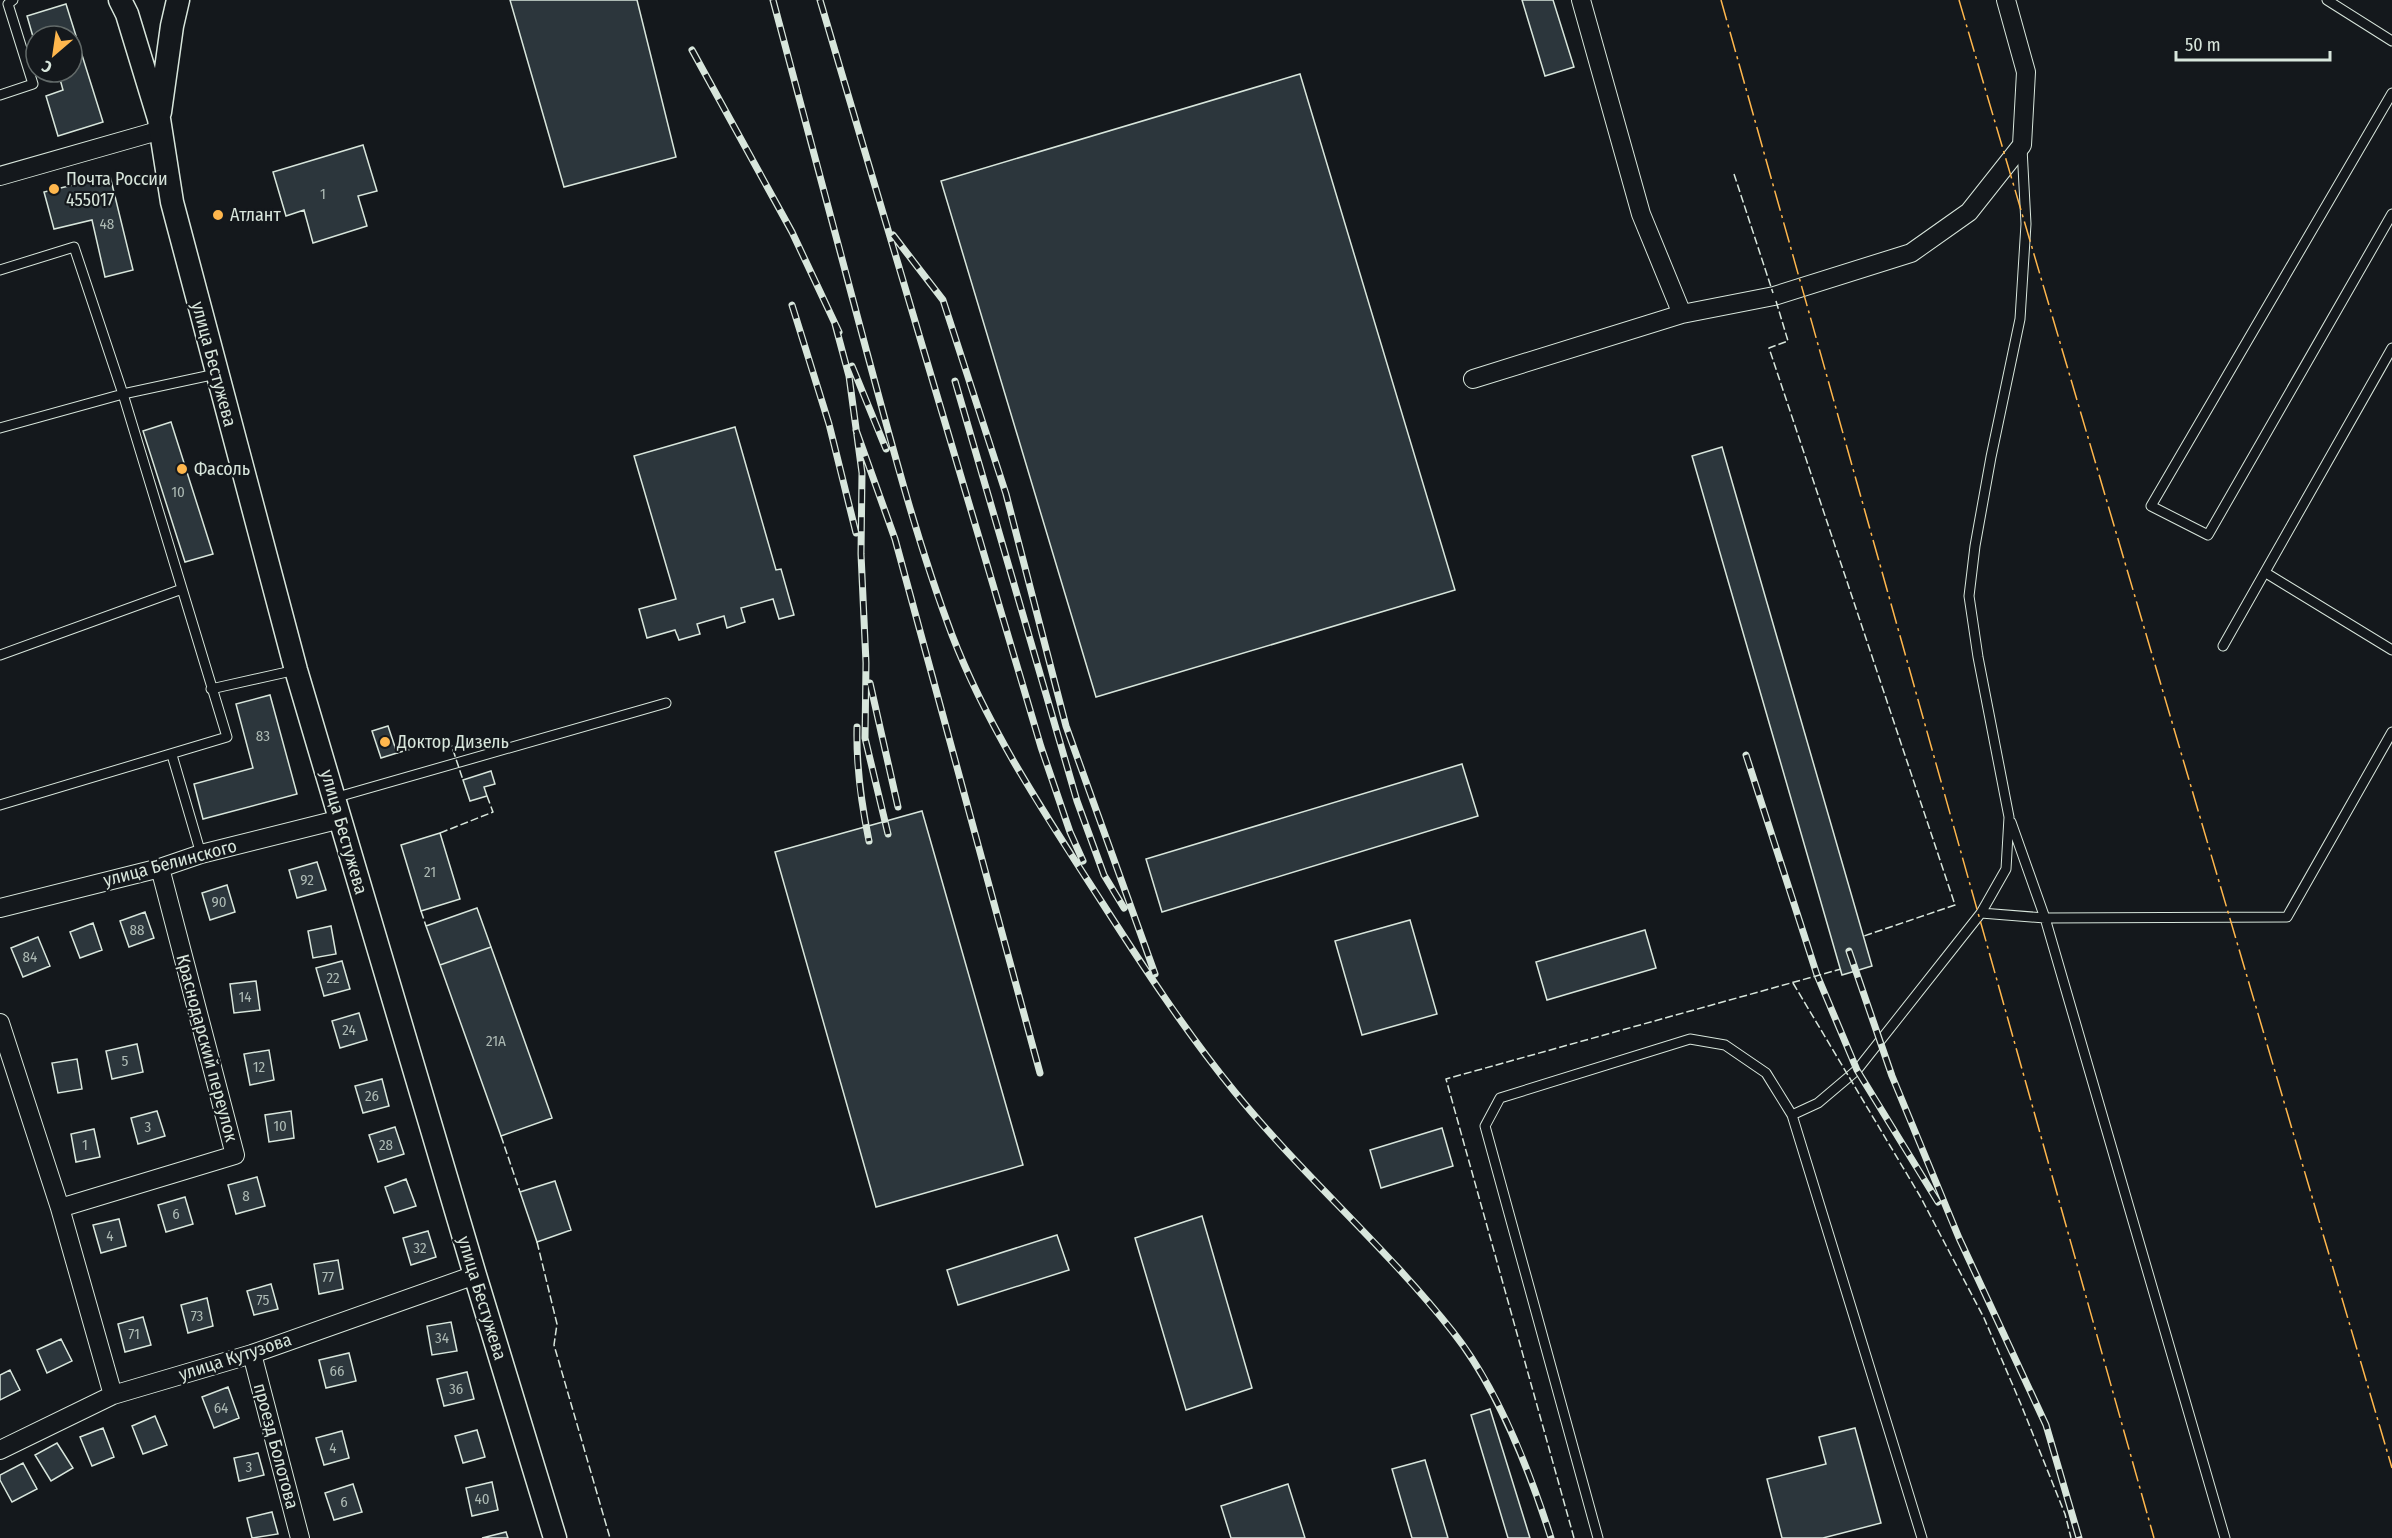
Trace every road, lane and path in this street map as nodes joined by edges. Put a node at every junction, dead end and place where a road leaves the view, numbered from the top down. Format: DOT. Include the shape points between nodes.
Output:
graph roads {
  1 [pos="120,0"];
  2 [pos="178,0"];
  3 [pos="1581,0"];
  4 [pos="2006,0"];
  5 [pos="2327,0"];
  6 [pos="7,1"];
  7 [pos="2392,41"];
  8 [pos="2392,93"];
  9 [pos="0,94"];
  10 [pos="160,124"];
  11 [pos="2022,145"];
  12 [pos="1,172"];
  13 [pos="2392,214"];
  14 [pos="0,270"];
  15 [pos="1682,314"];
  16 [pos="2392,348"];
  17 [pos="216,374"];
  18 [pos="1473,379"];
  19 [pos="123,394"];
  20 [pos="0,428"];
  21 [pos="2266,573"];
  22 [pos="182,589"];
  23 [pos="2223,646"];
  24 [pos="2392,650"];
  25 [pos="0,655"];
  26 [pos="296,670"];
  27 [pos="211,689"];
  28 [pos="666,704"];
  29 [pos="2392,732"];
  30 [pos="172,755"];
  31 [pos="0,805"];
  32 [pos="338,809"];
  33 [pos="2009,817"];
  34 [pos="201,854"];
  35 [pos="160,868"];
  36 [pos="0,908"];
  37 [pos="1981,913"];
  38 [pos="2045,918"];
  39 [pos="0,1023"];
  40 [pos="1792,1115"];
  41 [pos="60,1208"];
  42 [pos="475,1275"];
  43 [pos="252,1354"];
  44 [pos="113,1395"];
  45 [pos="0,1450"];
  46 [pos="300,1538"];
  47 [pos="555,1538"];
  48 [pos="1598,1538"];
  49 [pos="1922,1538"];
  50 [pos="2225,1538"];
  1 -- 10 [label="street"];
  2 -- 10 [label="street"];
  3 -- 15 [label="street" via="1641,214"];
  4 -- 11 [label="street" via="2026,72"];
  5 -- 7 [label="lane"];
  6 -- 9 [label="lane" via="33,84"];
  8 -- 13 [label="lane" via="2151,506 2208,535"];
  10 -- 12 [label="street"];
  10 -- 17 [label="street, улица Бестужева" via="172,202"];
  11 -- 15 [label="street" via="1969,212 1911,253 1774,296"];
  11 -- 33 [label="lane" via="2026,224 2020,320 1990,457 1969,596"];
  14 -- 19 [label="lane" via="74,247"];
  15 -- 18 [label="street"];
  16 -- 21 [label="lane"];
  17 -- 19 [label="lane"];
  17 -- 26 [label="street, улица Бестужева"];
  19 -- 20 [label="lane"];
  19 -- 22 [label="lane"];
  21 -- 23 [label="lane"];
  21 -- 24 [label="lane"];
  22 -- 25 [label="lane"];
  22 -- 27 [label="lane"];
  26 -- 27 [label="lane"];
  26 -- 32 [label="street, улица Бестужева"];
  27 -- 30 [label="lane" via="227,737"];
  28 -- 32 [label="lane"];
  29 -- 38 [label="lane" via="2287,917"];
  30 -- 31 [label="lane"];
  30 -- 34 [label="lane"];
  32 -- 34 [label="street, улица Белинского"];
  32 -- 42 [label="street, улица Бестужева"];
  33 -- 37 [label="lane" via="2006,869"];
  33 -- 38 [label="lane"];
  34 -- 35 [label="street, улица Белинского"];
  35 -- 36 [label="street, улица Белинского"];
  35 -- 41 [label="street, Краснодарский переулок" via="235,1155"];
  37 -- 38 [label="lane"];
  37 -- 40 [label="lane" via="1857,1070 1818,1102"];
  38 -- 50 [label="lane"];
  39 -- 41 [label="street"];
  40 -- 48 [label="lane" via="1766,1073 1725,1045 1690,1039 1500,1098 1485,1126"];
  40 -- 49 [label="lane"];
  41 -- 44 [label="street"];
  42 -- 43 [label="street, улица Кутузова"];
  42 -- 47 [label="street, улица Бестужева"];
  43 -- 44 [label="street, улица Кутузова"];
  43 -- 46 [label="street, проезд Болотова"];
  44 -- 45 [label="street, улица Кутузова"];
}
